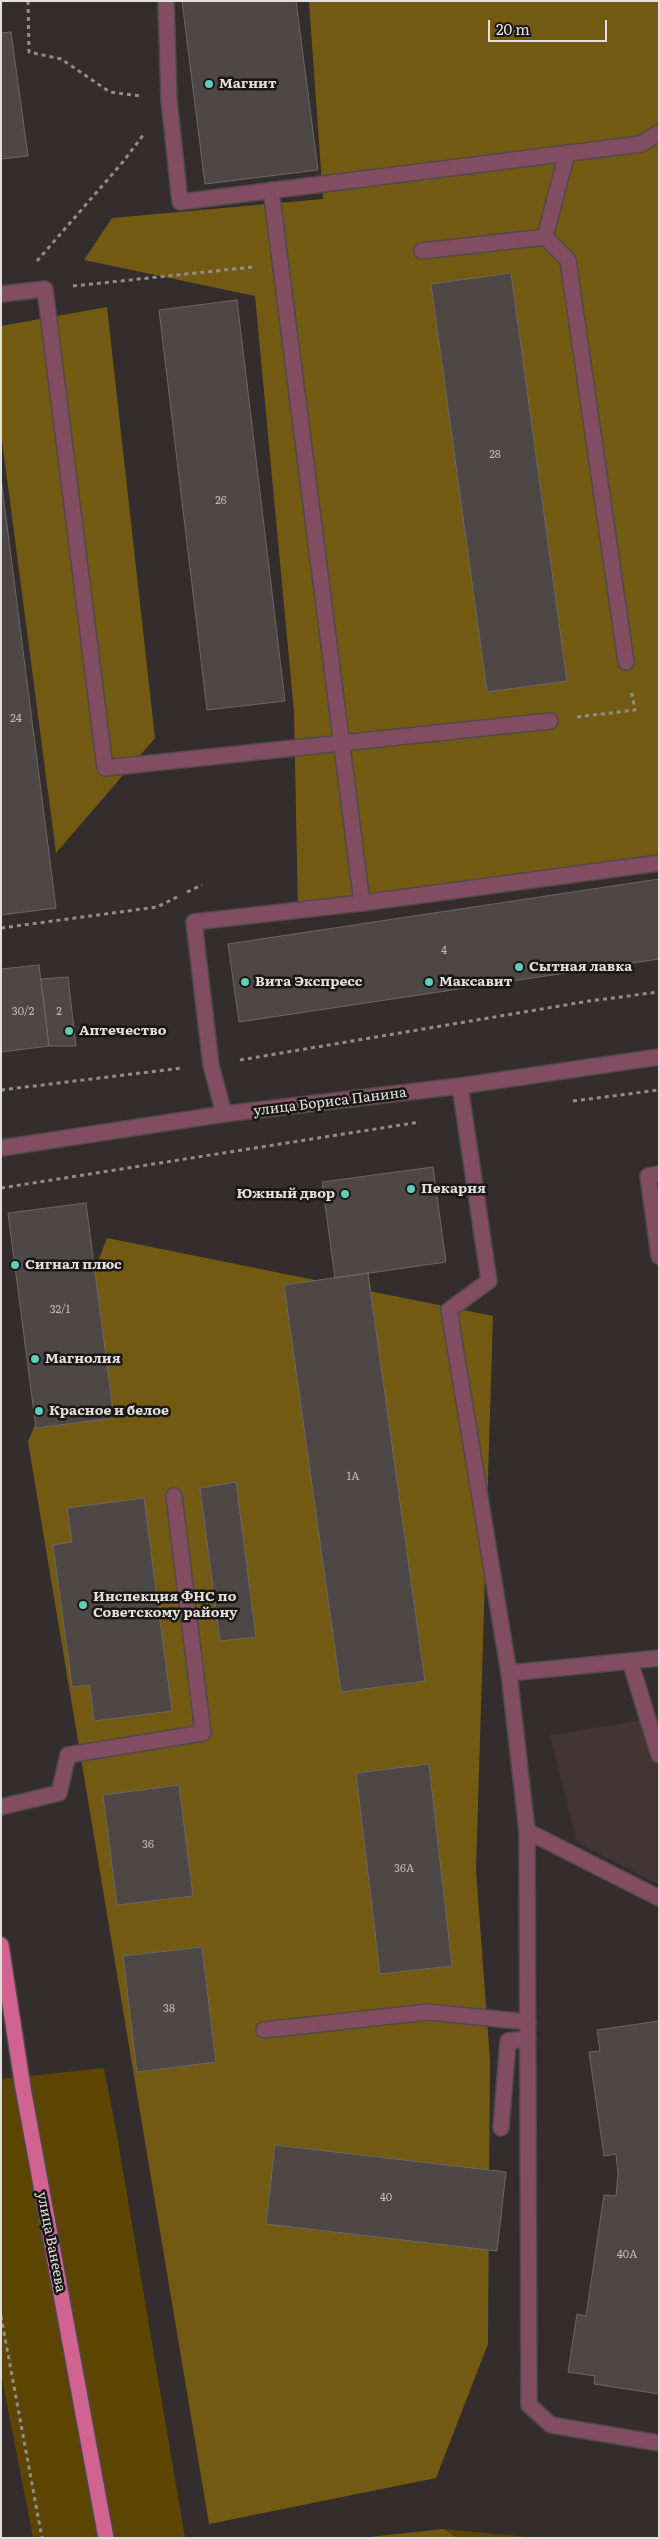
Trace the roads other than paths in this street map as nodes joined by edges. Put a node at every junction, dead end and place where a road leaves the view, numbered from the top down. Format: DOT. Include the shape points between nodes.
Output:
graph roads {
  1 [pos="166,1"];
  2 [pos="659,134"];
  3 [pos="568,153"];
  4 [pos="271,190"];
  5 [pos="545,237"];
  6 [pos="422,251"];
  7 [pos="5,294"];
  8 [pos="626,662"];
  9 [pos="550,721"];
  10 [pos="343,743"];
  11 [pos="659,863"];
  12 [pos="362,903"];
  13 [pos="659,1057"];
  14 [pos="460,1086"];
  15 [pos="224,1114"];
  16 [pos="1,1148"];
  17 [pos="659,1174"];
  18 [pos="659,1256"];
  19 [pos="174,1496"];
  20 [pos="659,1658"];
  21 [pos="630,1661"];
  22 [pos="509,1672"];
  23 [pos="659,1755"];
  24 [pos="1,1807"];
  25 [pos="527,1831"];
  26 [pos="659,1898"];
  27 [pos="1,1945"];
  28 [pos="528,2022"];
  29 [pos="264,2030"];
  30 [pos="528,2039"];
  31 [pos="501,2128"];
  32 [pos="659,2443"];
  33 [pos="106,2538"];
  1 -- 4 [label="street" via="169,100 180,202"];
  2 -- 3 [label="street" via="641,144"];
  3 -- 4 [label="street"];
  3 -- 5 [label="street"];
  4 -- 10 [label="street"];
  5 -- 6 [label="street"];
  5 -- 8 [label="street" via="568,260"];
  7 -- 10 [label="street" via="45,289 105,768"];
  9 -- 10 [label="street"];
  10 -- 12 [label="street"];
  11 -- 12 [label="street"];
  12 -- 15 [label="street" via="194,922 211,1065"];
  13 -- 14 [label="street, улица Бориса Панина"];
  14 -- 15 [label="street, улица Бориса Панина"];
  14 -- 22 [label="street" via="489,1281 449,1310"];
  15 -- 16 [label="street, улица Бориса Панина"];
  17 -- 18 [label="street" via="648,1176"];
  19 -- 24 [label="street" via="203,1733 68,1754 59,1794"];
  20 -- 21 [label="street"];
  21 -- 22 [label="street"];
  21 -- 23 [label="street"];
  22 -- 25 [label="street"];
  25 -- 26 [label="street"];
  25 -- 28 [label="street"];
  27 -- 33 [label="main road, улица Ванеева" via="23,2088"];
  28 -- 29 [label="street" via="428,2012"];
  28 -- 30 [label="street"];
  30 -- 31 [label="street" via="508,2041"];
  30 -- 32 [label="street" via="530,2405 551,2426"];
}
